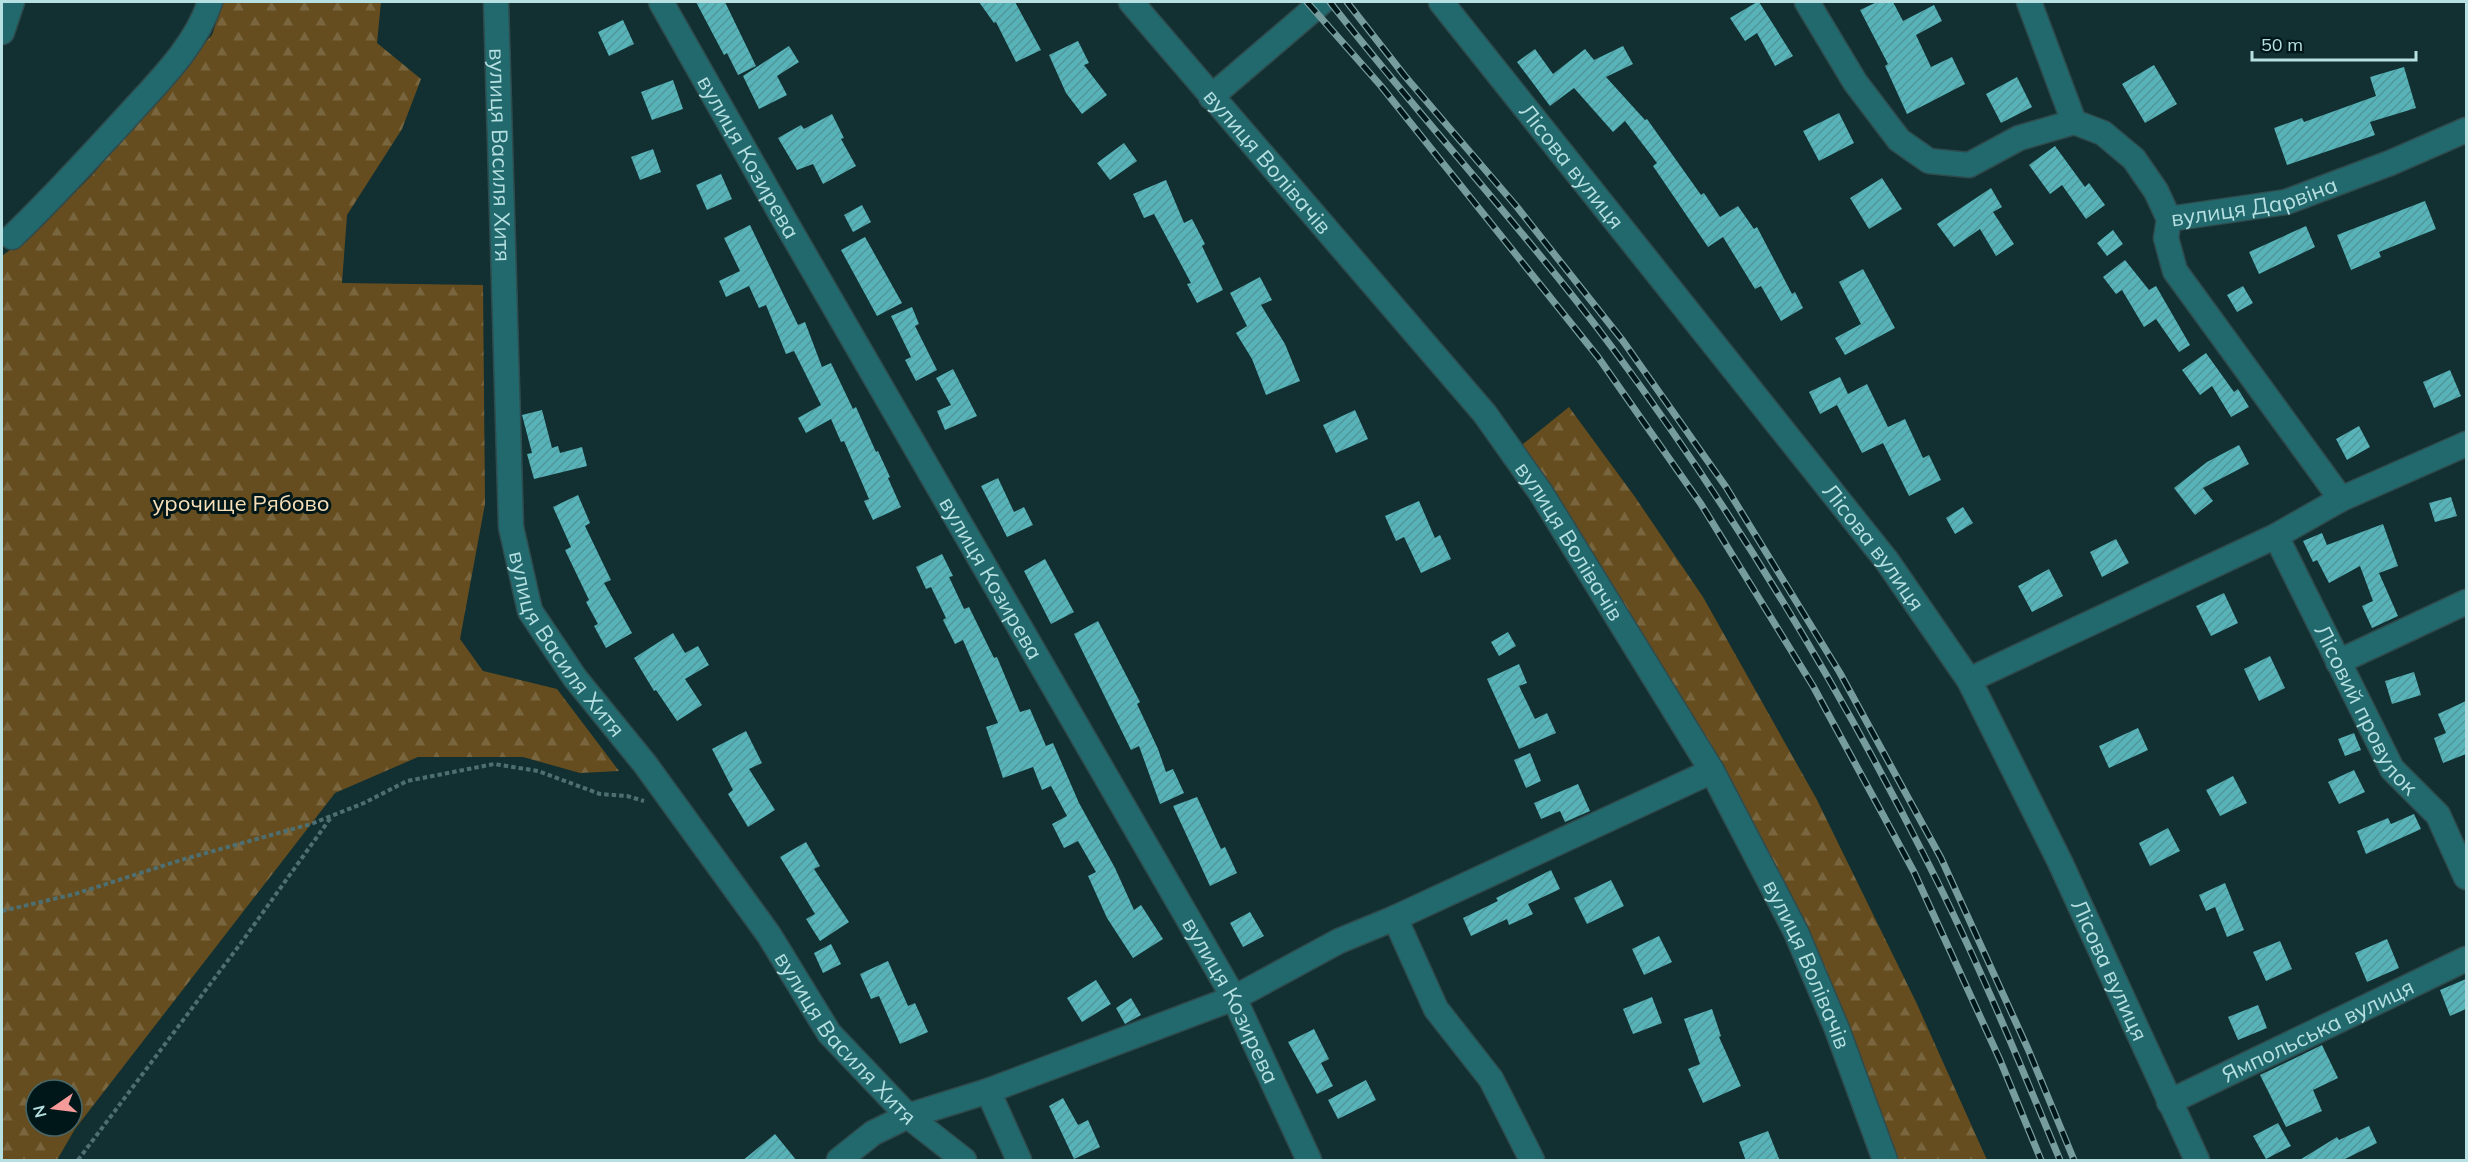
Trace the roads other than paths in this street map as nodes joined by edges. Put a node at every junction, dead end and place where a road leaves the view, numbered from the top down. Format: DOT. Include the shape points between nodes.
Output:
graph roads {
  1 [pos="12,2"];
  2 [pos="210,2"];
  3 [pos="496,2"];
  4 [pos="661,2"];
  5 [pos="1131,2"];
  6 [pos="1322,2"];
  7 [pos="1441,2"];
  8 [pos="1807,2"];
  9 [pos="2029,2"];
  10 [pos="2,32"];
  11 [pos="1211,97"];
  12 [pos="2074,122"];
  13 [pos="2466,130"];
  14 [pos="2169,219"];
  15 [pos="12,237"];
  16 [pos="2466,444"];
  17 [pos="2341,499"];
  18 [pos="2276,536"];
  19 [pos="2466,602"];
  20 [pos="2338,662"];
  21 [pos="1969,680"];
  22 [pos="1712,771"];
  23 [pos="2466,877"];
  24 [pos="1395,918"];
  25 [pos="2466,959"];
  26 [pos="1234,998"];
  27 [pos="988,1090"];
  28 [pos="2169,1102"];
  29 [pos="908,1116"];
  30 [pos="839,1161"];
  31 [pos="964,1161"];
  32 [pos="1019,1161"];
  33 [pos="1309,1161"];
  34 [pos="1532,1161"];
  35 [pos="1885,1161"];
  36 [pos="2196,1161"];
  1 -- 10 [label="street"];
  2 -- 15 [label="street" via="203,22 175,63 51,200"];
  3 -- 29 [label="street, вулиця Василя Хитя" via="511,527 530,611 575,678 645,764 770,935 829,1034"];
  4 -- 26 [label="street, вулиця Козирева"];
  5 -- 11 [label="street, вулиця Волівачів"];
  6 -- 11 [label="street"];
  7 -- 21 [label="street, Лісова вулиця" via="1887,561"];
  8 -- 12 [label="street" via="1856,82 1899,140 1929,161 1969,165 2019,138"];
  9 -- 12 [label="street"];
  11 -- 22 [label="street, вулиця Волівачів" via="1485,414 1541,493"];
  12 -- 14 [label="street, вулиця Дарвіна" via="2103,133 2134,159"];
  13 -- 14 [label="street, вулиця Дарвіна" via="2286,202"];
  14 -- 17 [label="street" via="2166,238 2175,271"];
  16 -- 17 [label="street"];
  17 -- 18 [label="street"];
  18 -- 20 [label="street, Лісовий провулок"];
  18 -- 21 [label="street"];
  19 -- 20 [label="street"];
  20 -- 23 [label="street, Лісовий провулок" via="2392,769 2438,815"];
  21 -- 28 [label="street, Лісова вулиця" via="2060,862"];
  22 -- 24 [label="street"];
  22 -- 35 [label="street, вулиця Волівачів" via="1796,933 1837,1029"];
  24 -- 26 [label="street" via="1339,941"];
  24 -- 34 [label="street" via="1436,1009 1491,1079"];
  25 -- 28 [label="street, Ямпольська вулиця"];
  26 -- 27 [label="street"];
  26 -- 33 [label="street, вулиця Козирева"];
  27 -- 29 [label="street"];
  27 -- 32 [label="street"];
  28 -- 36 [label="street, Лісова вулиця"];
  29 -- 30 [label="street" via="873,1133"];
  29 -- 31 [label="street, вулиця Василя Хитя"];
}
